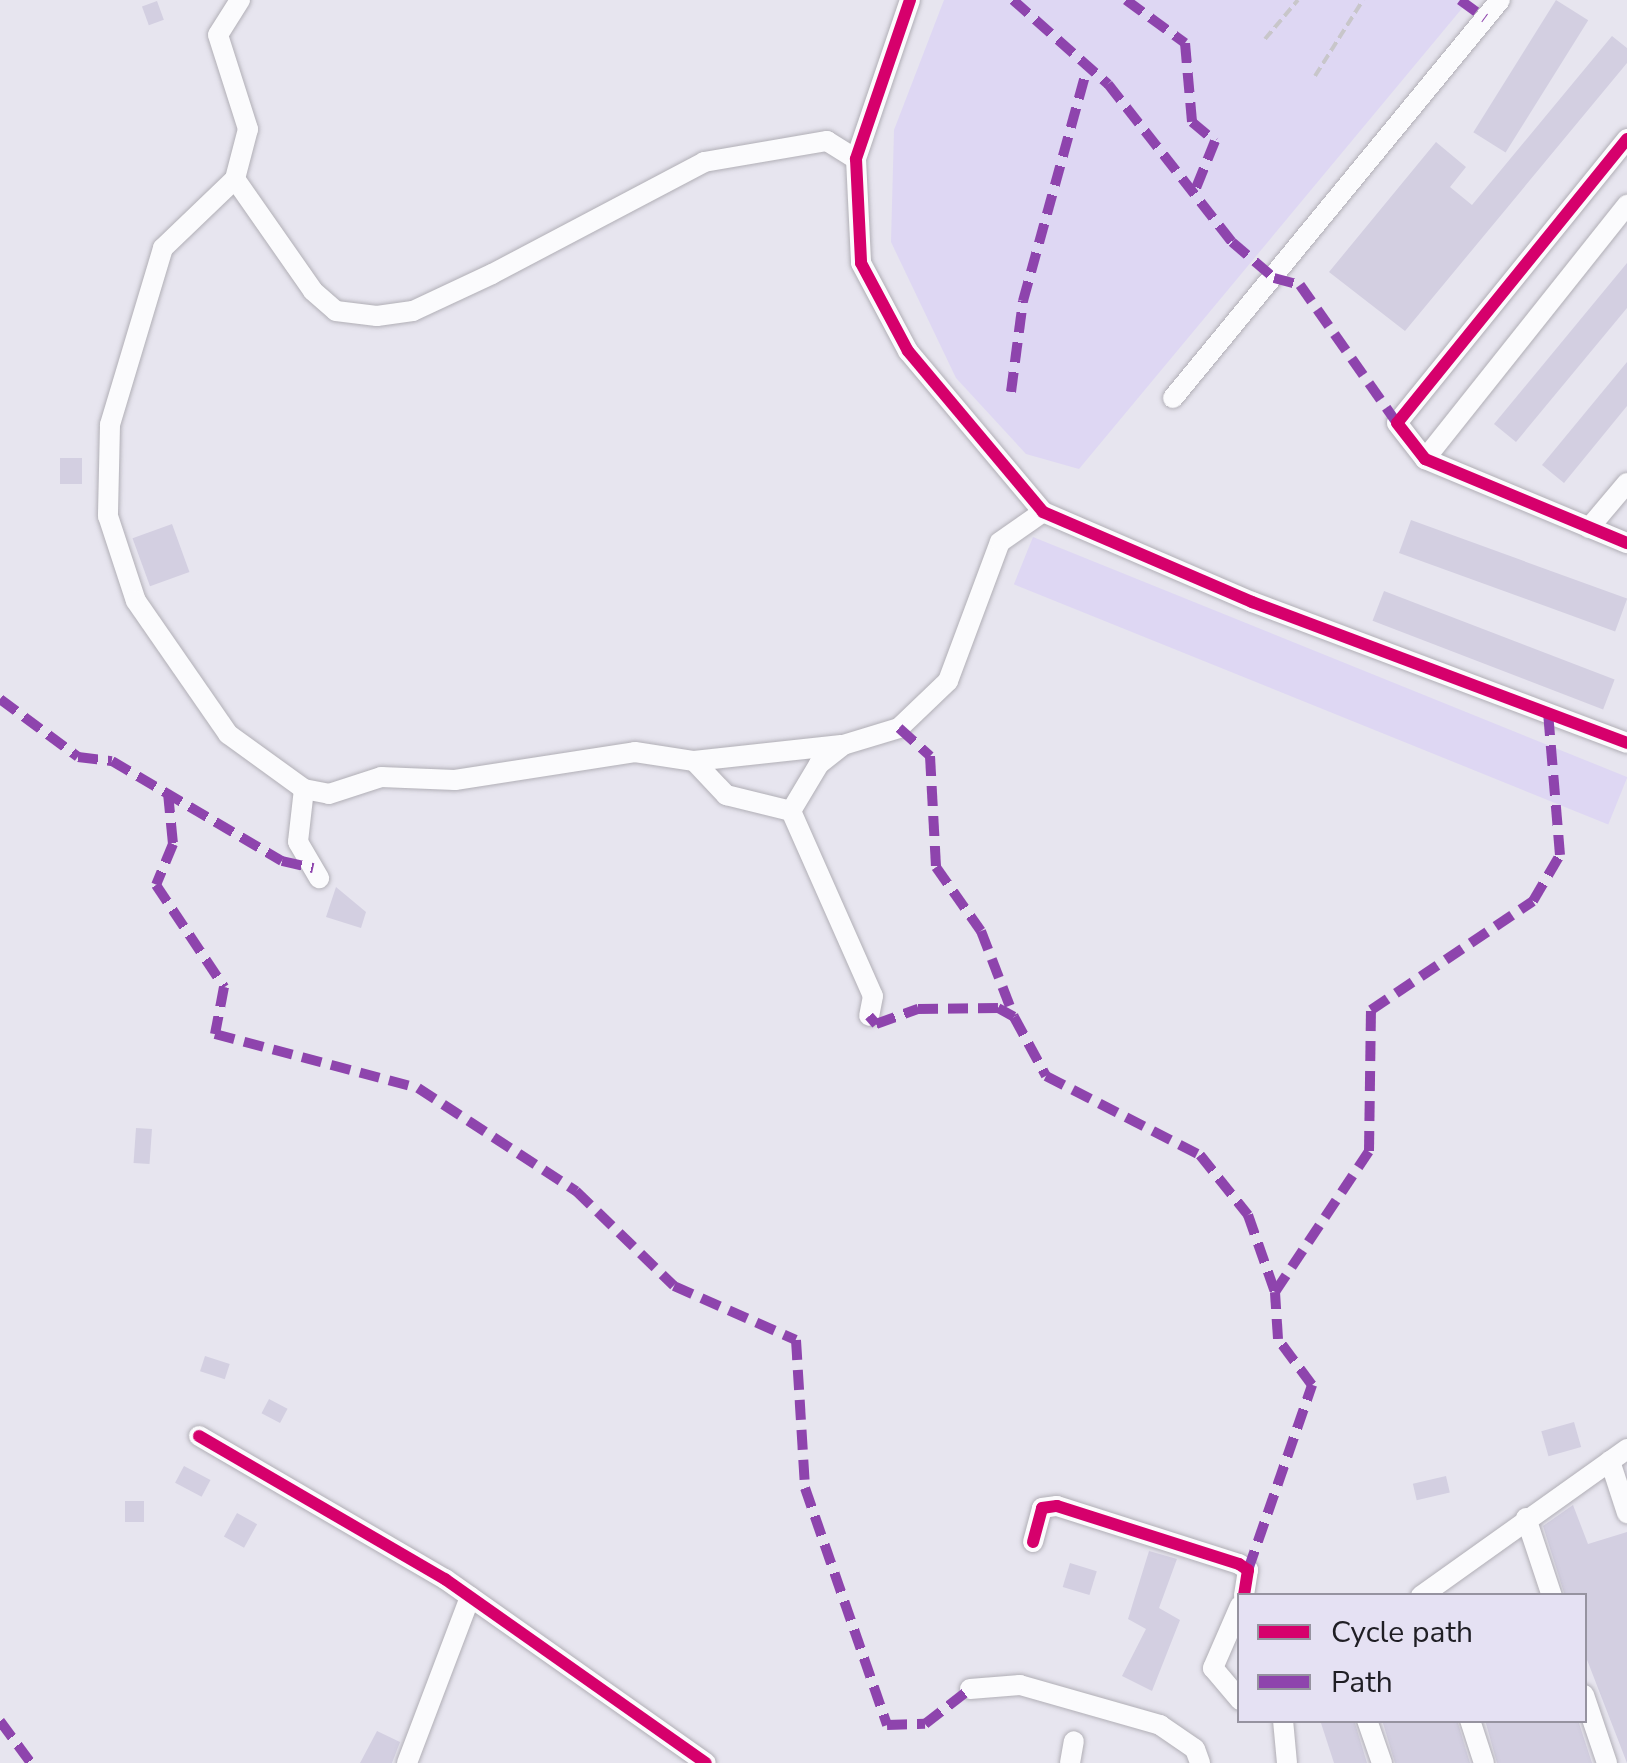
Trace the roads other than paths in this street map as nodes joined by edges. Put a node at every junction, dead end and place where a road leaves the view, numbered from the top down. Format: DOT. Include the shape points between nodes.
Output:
graph roads {
  1 [pos="240,0"];
  2 [pos="910,0"];
  3 [pos="1500,0"];
  4 [pos="1627,139"];
  5 [pos="856,159"];
  6 [pos="236,179"];
  7 [pos="1627,205"];
  8 [pos="1173,398"];
  9 [pos="1425,458"];
  10 [pos="1627,483"];
  11 [pos="1042,512"];
  12 [pos="1589,528"];
  13 [pos="1627,543"];
  14 [pos="1627,743"];
  15 [pos="843,745"];
  16 [pos="694,761"];
  17 [pos="304,789"];
  18 [pos="791,812"];
  19 [pos="319,878"];
  20 [pos="869,1016"];
  21 [pos="198,1436"];
  22 [pos="1618,1455"];
  23 [pos="1627,1514"];
  24 [pos="1526,1518"];
  25 [pos="1033,1542"];
  26 [pos="1244,1593"];
  27 [pos="1428,1593"];
  28 [pos="1551,1593"];
  29 [pos="470,1597"];
  30 [pos="1237,1613"];
  31 [pos="970,1690"];
  32 [pos="1237,1696"];
  33 [pos="1587,1704"];
  34 [pos="1367,1723"];
  35 [pos="1471,1723"];
  36 [pos="1275,1724"];
  37 [pos="1074,1740"];
  38 [pos="407,1763"];
  39 [pos="706,1763"];
  40 [pos="1070,1763"];
  41 [pos="1200,1763"];
  42 [pos="1287,1763"];
  43 [pos="1382,1763"];
  44 [pos="1484,1763"];
  45 [pos="1607,1763"];
  1 -- 6 [label="street" via="218,35 248,129"];
  2 -- 5 [label="street"];
  3 -- 8 [label="street"];
  4 -- 9 [label="street" via="1397,423"];
  5 -- 6 [label="street" via="828,141 776,143 704,162 492,274 412,311 377,316 336,310 313,290"];
  5 -- 11 [label="street" via="868,278 946,404"];
  6 -- 17 [label="street" via="163,248 110,425 108,516 136,600 228,734"];
  7 -- 9 [label="street"];
  9 -- 12 [label="street"];
  10 -- 12 [label="street"];
  11 -- 14 [label="street" via="1163,567"];
  11 -- 15 [label="street" via="1000,542 948,681 899,728"];
  12 -- 13 [label="street"];
  15 -- 16 [label="street"];
  15 -- 18 [label="street" via="819,764"];
  16 -- 17 [label="street" via="635,752 455,780 381,777 329,794"];
  16 -- 18 [label="street" via="726,795"];
  17 -- 19 [label="street" via="298,842"];
  18 -- 20 [label="street" via="872,996"];
  21 -- 29 [label="street"];
  22 -- 23 [label="street"];
  22 -- 24 [label="street"];
  24 -- 27 [label="street"];
  24 -- 28 [label="street"];
  25 -- 26 [label="street" via="1042,1508 1057,1506 1239,1564 1248,1570"];
  29 -- 38 [label="street"];
  29 -- 39 [label="street"];
  30 -- 32 [label="street" via="1213,1668"];
  31 -- 41 [label="street" via="1020,1685 1160,1726 1195,1749"];
  33 -- 45 [label="street"];
  34 -- 43 [label="street"];
  35 -- 44 [label="street"];
  36 -- 42 [label="street"];
  37 -- 40 [label="street"];
}
